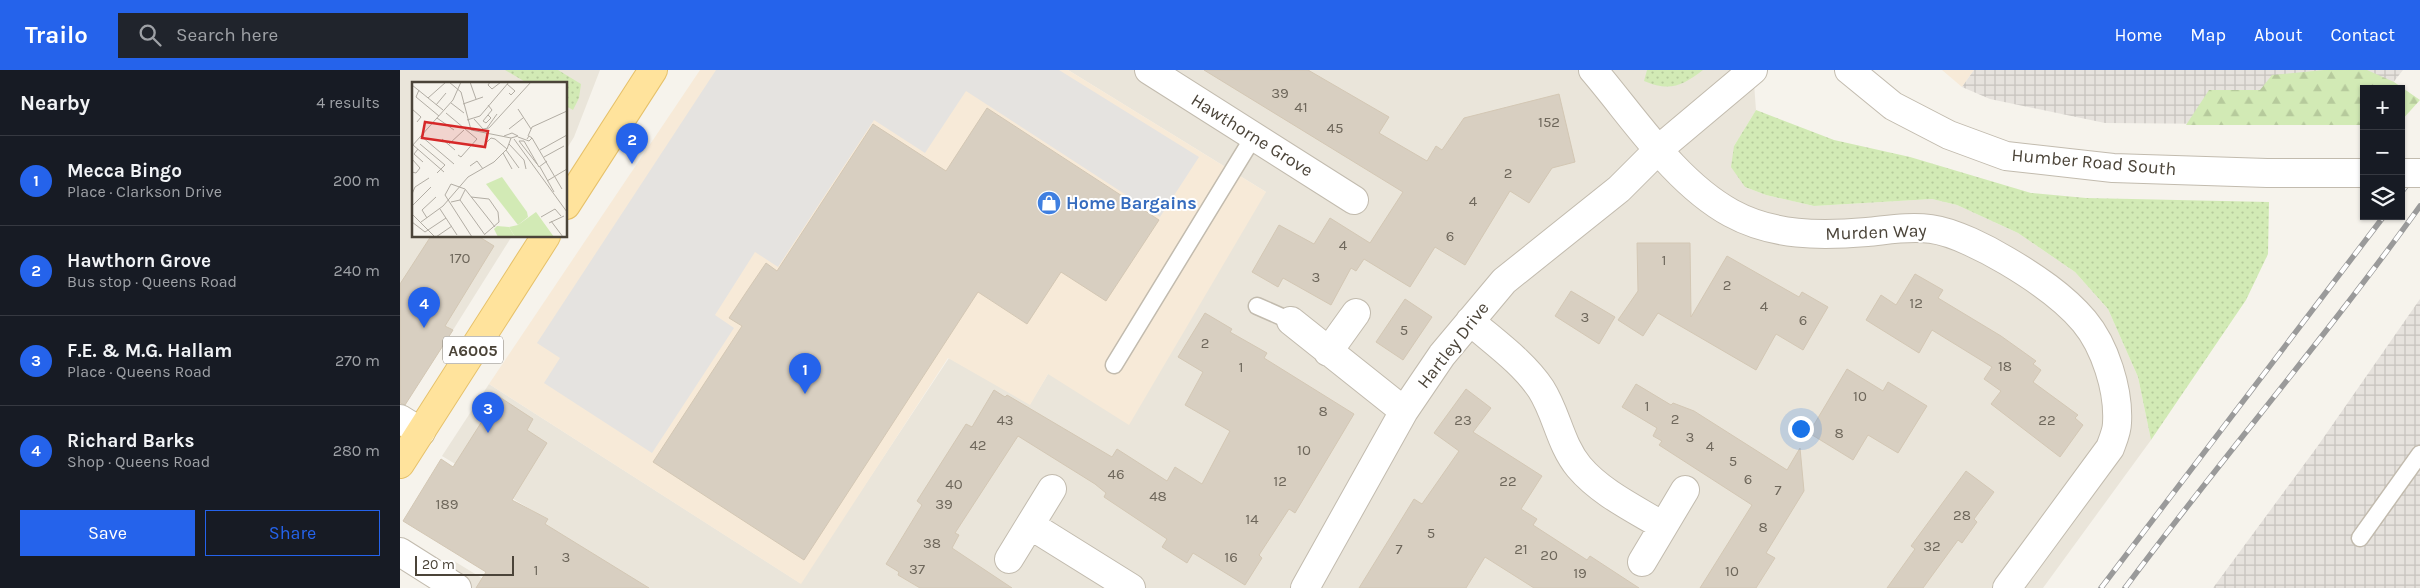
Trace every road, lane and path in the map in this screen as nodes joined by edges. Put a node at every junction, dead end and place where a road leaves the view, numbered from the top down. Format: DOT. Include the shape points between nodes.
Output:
graph roads {
  1 [pos="653,70"];
  2 [pos="1149,70"];
  3 [pos="1593,70"];
  4 [pos="1753,70"];
  5 [pos="1849,70"];
  6 [pos="1254,136"];
  7 [pos="1659,150"];
  8 [pos="2360,173"];
  9 [pos="2405,173"];
  10 [pos="2420,173"];
  11 [pos="1354,200"];
  12 [pos="568,202"];
  13 [pos="545,238"];
  14 [pos="1257,306"];
  15 [pos="1356,313"];
  16 [pos="1291,321"];
  17 [pos="1470,321"];
  18 [pos="1328,352"];
  19 [pos="1114,364"];
  20 [pos="1404,411"];
  21 [pos="411,425"];
  22 [pos="2420,454"];
  23 [pos="400,464"];
  24 [pos="1052,489"];
  25 [pos="1684,490"];
  26 [pos="1030,525"];
  27 [pos="1663,526"];
  28 [pos="2360,538"];
  29 [pos="400,552"];
  30 [pos="1009,559"];
  31 [pos="1642,562"];
  32 [pos="457,588"];
  33 [pos="1131,588"];
  34 [pos="1305,588"];
  35 [pos="2007,588"];
  1 -- 12 [label="main road"];
  2 -- 6 [label="street, Hawthorne Grove"];
  3 -- 7 [label="street"];
  4 -- 7 [label="street"];
  5 -- 8 [label="street, Humber Road South" via="1893,106 1949,135 2006,156 2113,168"];
  6 -- 11 [label="street, Hawthorne Grove"];
  6 -- 19 [label="lane"];
  7 -- 17 [label="street, Hartley Drive" via="1619,189 1504,281"];
  7 -- 35 [label="street, Murden Way" via="1694,187 1731,213 1780,232 1817,235 1933,229 1983,247 2005,260 2064,301 2085,322 2107,363 2116,399 2117,425 2110,448"];
  9 -- 10 [label="street, bridge"];
  13 -- 21 [label="main road, A6005"];
  14 -- 16 [label="lane"];
  15 -- 18 [label="street"];
  16 -- 18 [label="street"];
  17 -- 20 [label="street, Hartley Drive"];
  17 -- 27 [label="street" via="1516,361 1540,388 1551,406 1568,451 1580,468 1599,486"];
  18 -- 20 [label="street"];
  20 -- 34 [label="street, Hartley Drive"];
  21 -- 23 [label="main road, A6005"];
  22 -- 28 [label="lane"];
  24 -- 26 [label="street"];
  25 -- 27 [label="street"];
  26 -- 30 [label="street"];
  26 -- 33 [label="street"];
  27 -- 31 [label="street"];
  29 -- 32 [label="street"];
}
